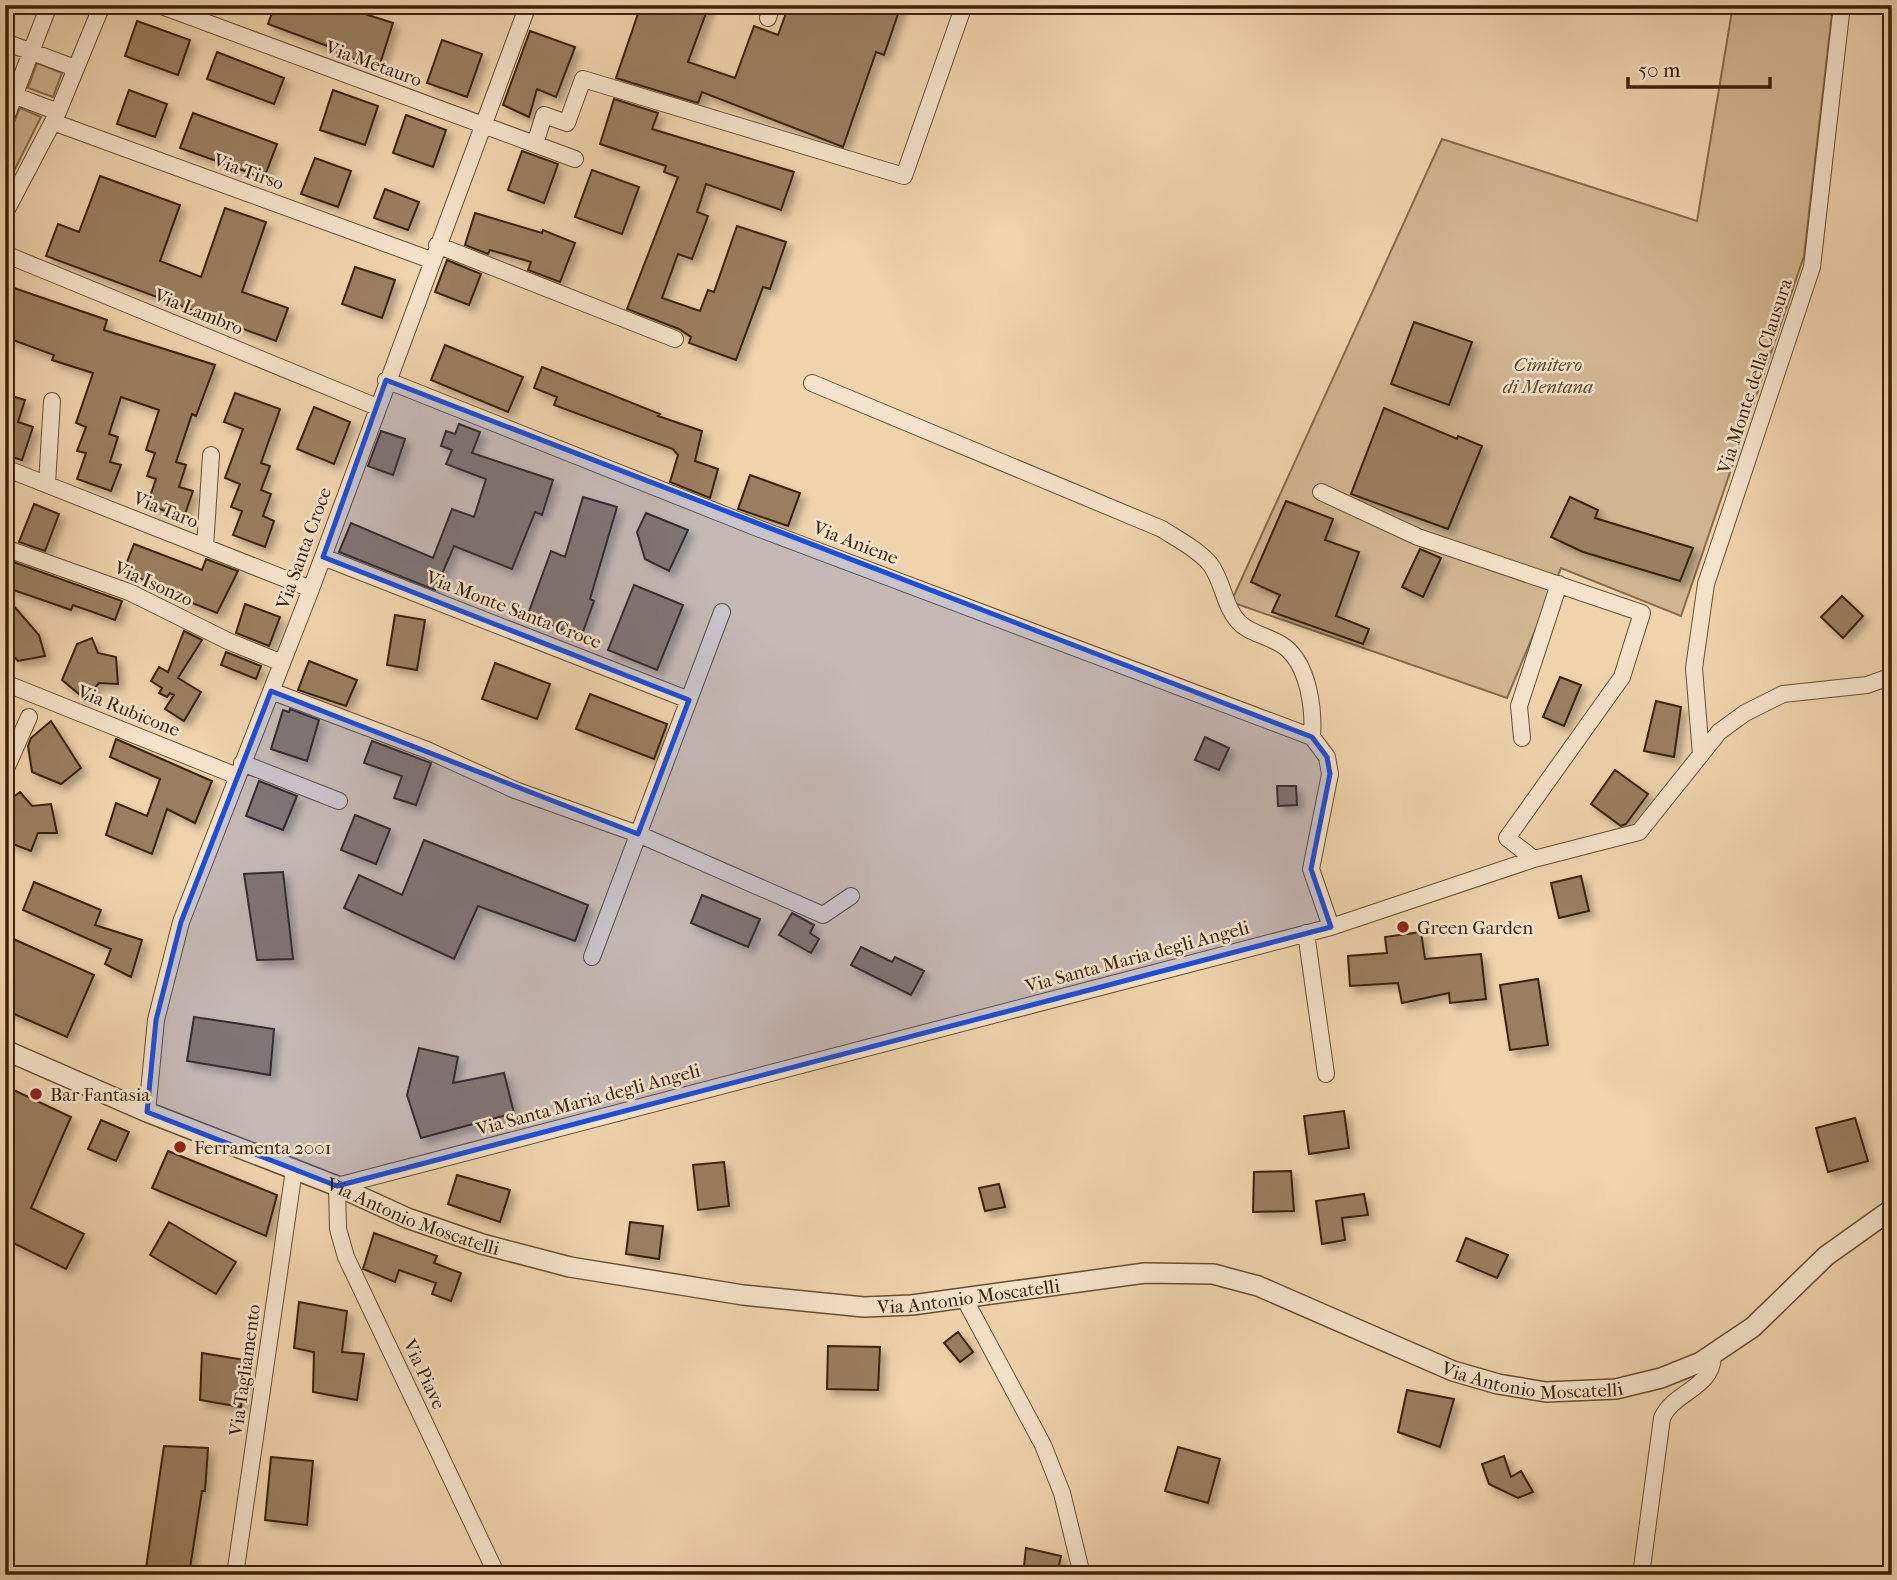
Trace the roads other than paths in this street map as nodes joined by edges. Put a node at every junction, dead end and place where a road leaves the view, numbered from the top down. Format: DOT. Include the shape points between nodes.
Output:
graph roads {
  1 [pos="49,5"];
  2 [pos="102,5"];
  3 [pos="159,5"];
  4 [pos="527,5"];
  5 [pos="964,5"];
  6 [pos="1842,5"];
  7 [pos="5,42"];
  8 [pos="31,52"];
  9 [pos="75,68"];
  10 [pos="10,94"];
  11 [pos="56,117"];
  12 [pos="5,120"];
  13 [pos="482,125"];
  14 [pos="535,144"];
  15 [pos="575,159"];
  16 [pos="5,213"];
  17 [pos="434,252"];
  18 [pos="5,254"];
  19 [pos="675,338"];
  20 [pos="387,380"];
  21 [pos="811,383"];
  22 [pos="52,401"];
  23 [pos="377,407"];
  24 [pos="211,455"];
  25 [pos="5,468"];
  26 [pos="47,484"];
  27 [pos="1321,492"];
  28 [pos="205,547"];
  29 [pos="5,548"];
  30 [pos="323,557"];
  31 [pos="1559,584"];
  32 [pos="311,589"];
  33 [pos="722,612"];
  34 [pos="282,663"];
  35 [pos="1892,676"];
  36 [pos="5,683"];
  37 [pos="271,691"];
  38 [pos="690,700"];
  39 [pos="29,717"];
  40 [pos="1312,737"];
  41 [pos="1522,738"];
  42 [pos="1701,755"];
  43 [pos="240,770"];
  44 [pos="5,771"];
  45 [pos="339,801"];
  46 [pos="638,834"];
  47 [pos="1534,859"];
  48 [pos="851,897"];
  49 [pos="1331,927"];
  50 [pos="1306,933"];
  51 [pos="592,957"];
  52 [pos="5,1050"];
  53 [pos="1326,1074"];
  54 [pos="147,1112"];
  55 [pos="294,1170"];
  56 [pos="337,1186"];
  57 [pos="1892,1209"];
  58 [pos="964,1298"];
  59 [pos="1713,1356"];
  60 [pos="235,1575"];
  61 [pos="497,1575"];
  62 [pos="1082,1575"];
  63 [pos="1641,1575"];
  1 -- 8 [label="street"];
  2 -- 9 [label="street"];
  3 -- 13 [label="street, Via Metauro"];
  4 -- 13 [label="street, Via Santa Croce"];
  5 -- 14 [label="street" via="904,176 583,79 567,123 544,115"];
  6 -- 42 [label="street, Via Monte della Clausura" via="1812,267 1706,584 1694,668"];
  7 -- 8 [label="street"];
  8 -- 9 [label="street"];
  8 -- 10 [label="street"];
  9 -- 11 [label="street"];
  10 -- 11 [label="street, Via Tirso"];
  10 -- 12 [label="street"];
  11 -- 16 [label="street"];
  11 -- 17 [label="street, Via Tirso"];
  13 -- 14 [label="street, Via Metauro"];
  13 -- 17 [label="street, Via Santa Croce"];
  14 -- 15 [label="street, Via Metauro"];
  17 -- 19 [label="street, Via Tirso"];
  17 -- 20 [label="street, Via Santa Croce"];
  18 -- 23 [label="street, Via Lambro"];
  20 -- 23 [label="street, Via Santa Croce"];
  20 -- 40 [label="street, Via Aniene" via="760,528"];
  21 -- 40 [label="street" via="1162,528 1209,562 1230,610 1242,625 1287,649 1300,669 1314,710"];
  22 -- 26 [label="street"];
  23 -- 30 [label="street, Via Santa Croce"];
  24 -- 28 [label="street"];
  25 -- 26 [label="street, Via Taro"];
  26 -- 28 [label="street, Via Taro"];
  27 -- 31 [label="street" via="1418,537"];
  28 -- 32 [label="street, Via Taro"];
  29 -- 34 [label="street, Via Isonzo" via="129,592"];
  30 -- 32 [label="street, Via Santa Croce"];
  30 -- 38 [label="street, Via Monte Santa Croce"];
  31 -- 41 [label="street" via="1519,706"];
  31 -- 47 [label="street" via="1642,613 1622,677 1507,838"];
  32 -- 34 [label="street, Via Santa Croce"];
  33 -- 38 [label="street"];
  34 -- 37 [label="street, Via Santa Croce"];
  35 -- 42 [label="street, Via Santa Maria degli Angeli" via="1867,685 1783,694 1719,732"];
  36 -- 43 [label="street, Via Rubicone"];
  37 -- 43 [label="street, Via Santa Croce"];
  37 -- 46 [label="street" via="426,750 515,790"];
  38 -- 46 [label="street"];
  39 -- 44 [label="street"];
  40 -- 49 [label="street" via="1326,757 1329,774 1311,869"];
  42 -- 47 [label="street, Via Santa Maria degli Angeli" via="1639,832"];
  43 -- 45 [label="street, Via Rubicone"];
  43 -- 54 [label="street, Via Santa Croce" via="181,922 156,1020"];
  46 -- 48 [label="street" via="823,915"];
  46 -- 51 [label="street"];
  47 -- 49 [label="street, Via Santa Maria degli Angeli"];
  49 -- 50 [label="street, Via Santa Maria degli Angeli"];
  50 -- 53 [label="street"];
  50 -- 56 [label="street, Via Santa Maria degli Angeli"];
  52 -- 54 [label="street, Via Antonio Moscatelli"];
  54 -- 55 [label="street, Via Antonio Moscatelli"];
  55 -- 56 [label="street, Via Antonio Moscatelli"];
  55 -- 60 [label="street, Via Tagliamento"];
  56 -- 58 [label="street, Via Antonio Moscatelli" via="445,1232 600,1273 833,1306 887,1307"];
  56 -- 61 [label="street, Via Piave" via="338,1229 346,1257"];
  57 -- 59 [label="street, Via Antonio Moscatelli" via="1831,1252 1753,1327"];
  58 -- 59 [label="street, Via Antonio Moscatelli" via="1145,1273 1213,1274 1258,1286 1453,1371 1546,1392 1627,1387"];
  58 -- 62 [label="street" via="1043,1445 1062,1493"];
  59 -- 63 [label="street" via="1706,1379 1676,1400 1662,1418"];
}
